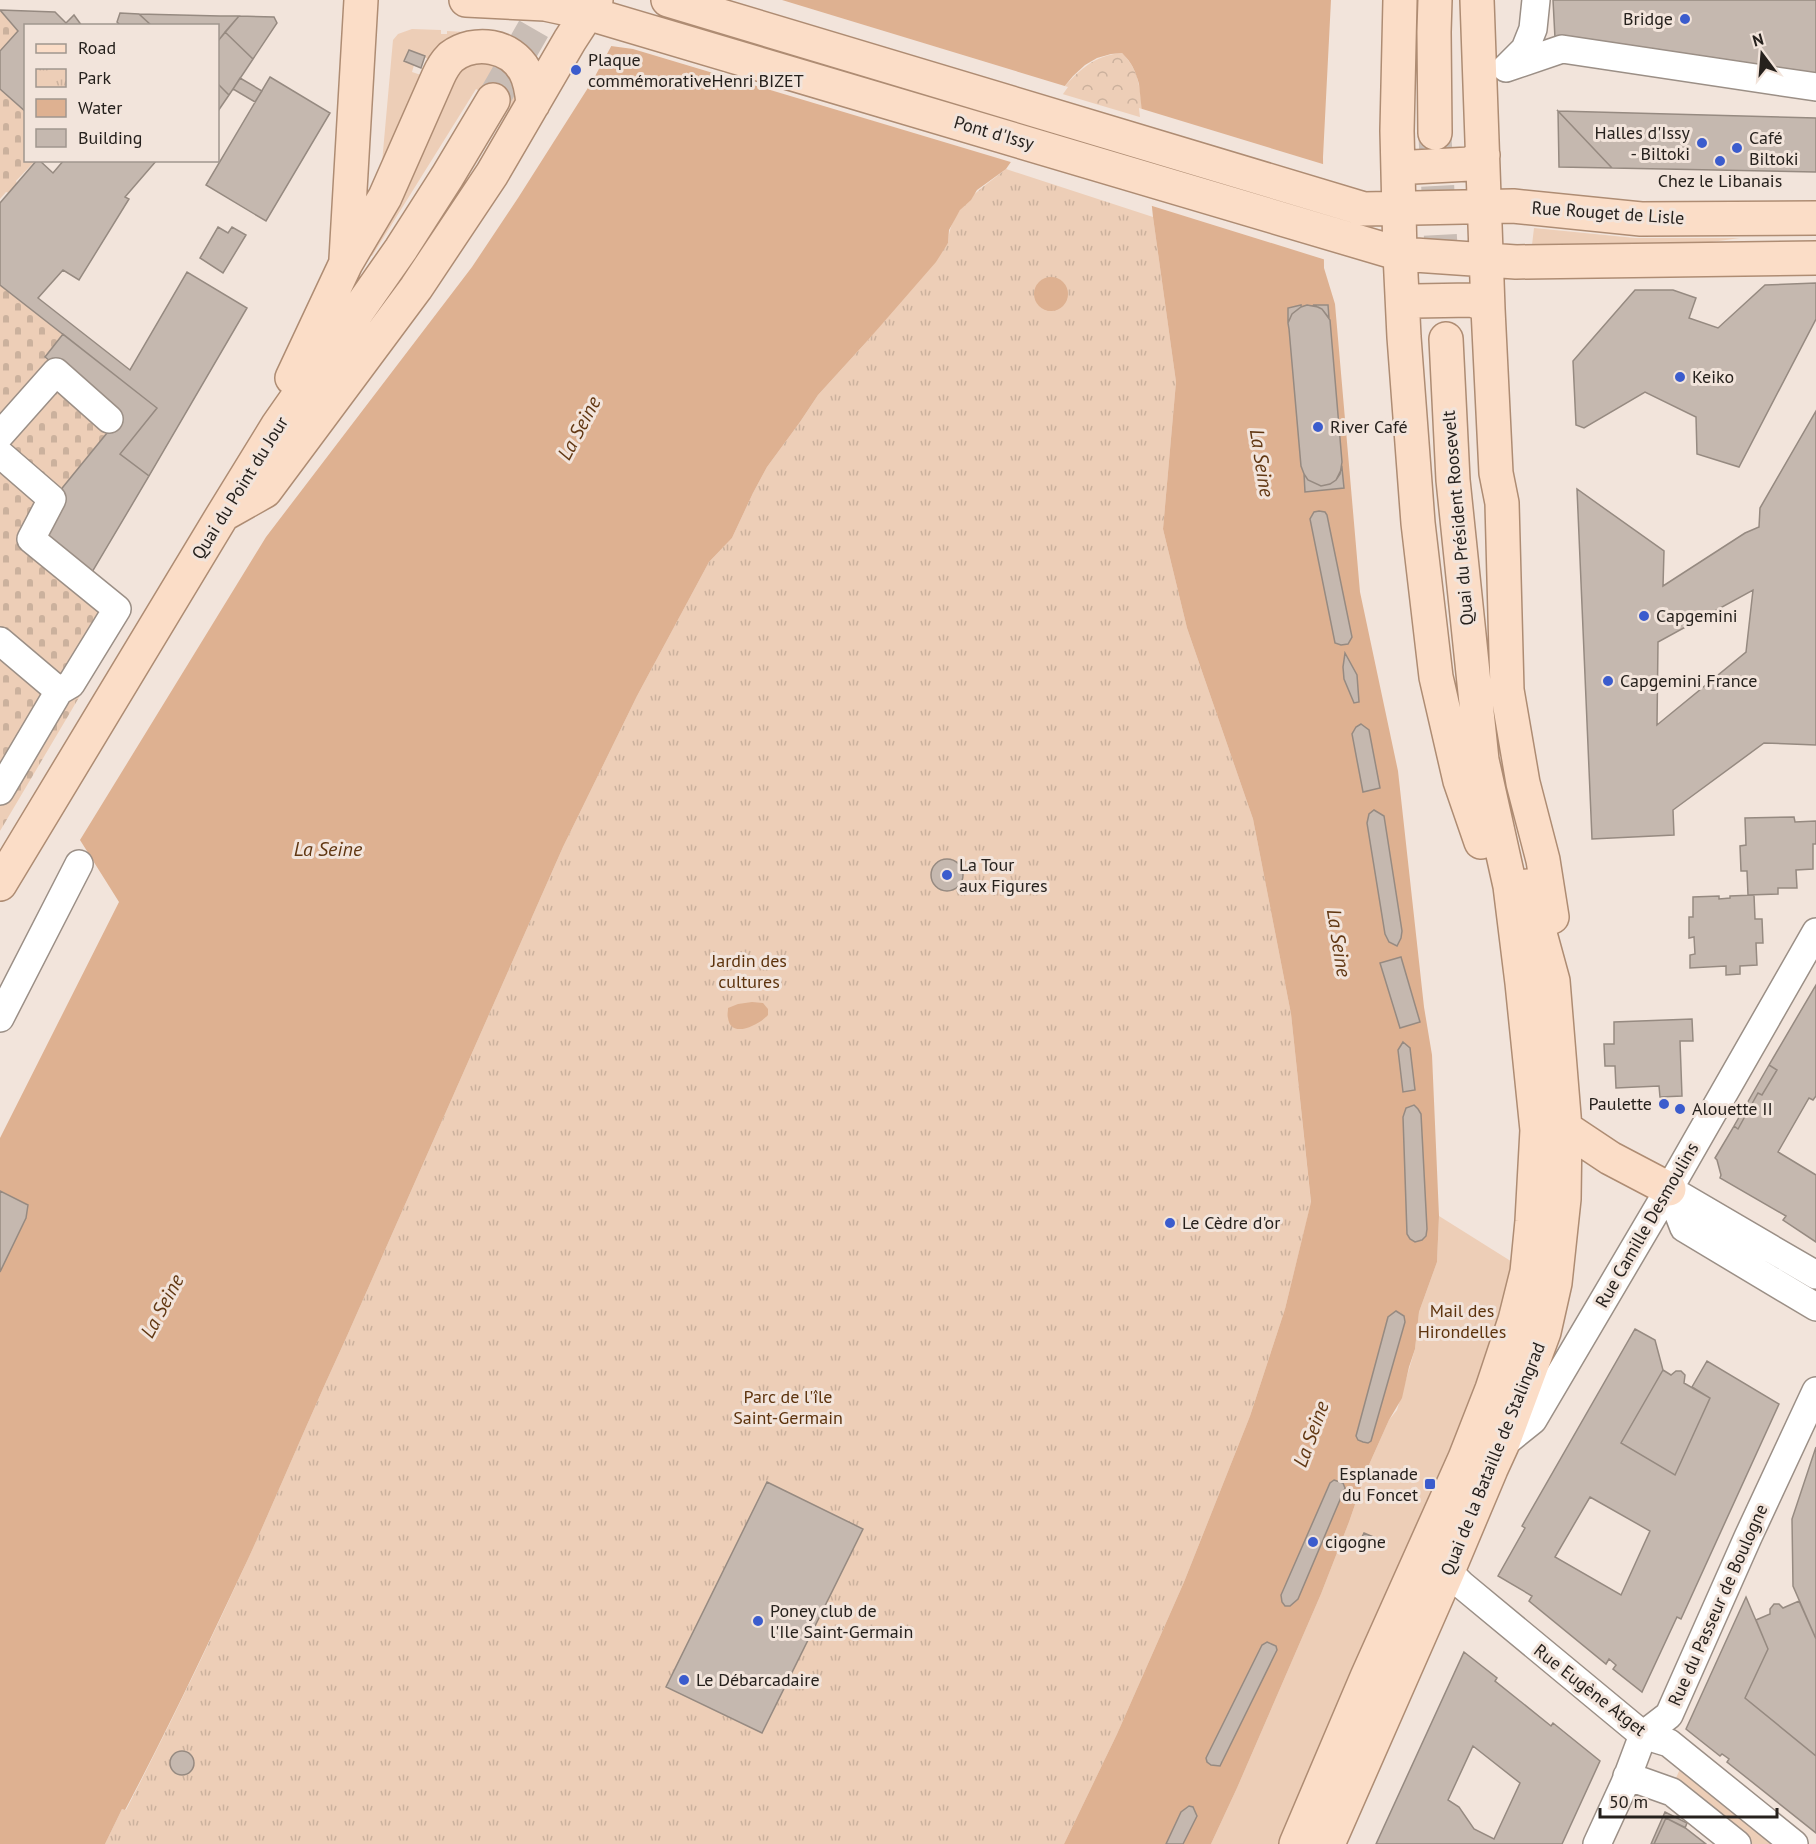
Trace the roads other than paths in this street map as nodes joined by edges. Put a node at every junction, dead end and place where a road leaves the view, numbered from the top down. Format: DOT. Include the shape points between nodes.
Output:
graph roads {
  1 [pos="361,0"];
  2 [pos="466,0"];
  3 [pos="668,0"];
  4 [pos="1400,0"];
  5 [pos="1436,0"];
  6 [pos="1477,0"];
  7 [pos="1536,0"];
  8 [pos="600,12"];
  9 [pos="1492,74"];
  10 [pos="1816,87"];
  11 [pos="493,100"];
  12 [pos="533,104"];
  13 [pos="1435,133"];
  14 [pos="1483,155"];
  15 [pos="1398,159"];
  16 [pos="1485,206"];
  17 [pos="1400,209"];
  18 [pos="1816,218"];
  19 [pos="1400,254"];
  20 [pos="1816,258"];
  21 [pos="1486,260"];
  22 [pos="346,263"];
  23 [pos="1403,307"];
  24 [pos="1488,309"];
  25 [pos="1446,339"];
  26 [pos="109,419"];
  27 [pos="278,425"];
  28 [pos="0,435"];
  29 [pos="0,454"];
  30 [pos="222,516"];
  31 [pos="0,641"];
  32 [pos="59,691"];
  33 [pos="0,791"];
  34 [pos="79,864"];
  35 [pos="0,884"];
  36 [pos="1816,932"];
  37 [pos="1537,982"];
  38 [pos="0,1018"];
  39 [pos="1565,1128"];
  40 [pos="1669,1189"];
  41 [pos="1816,1275"];
  42 [pos="1816,1307"];
  43 [pos="1816,1391"];
  44 [pos="1502,1446"];
  45 [pos="1448,1571"];
  46 [pos="1643,1736"];
  47 [pos="1627,1776"];
  48 [pos="1296,1844"];
  49 [pos="1328,1844"];
  50 [pos="1597,1844"];
  51 [pos="1737,1844"];
  52 [pos="1794,1844"];
  1 -- 22 [label="main road"];
  2 -- 8 [label="main road, Pont d'Issy" via="545,4"];
  3 -- 17 [label="main road, Pont d'Issy" via="1349,206"];
  4 -- 15 [label="main road"];
  5 -- 13 [label="main road"];
  6 -- 9 [label="main road"];
  7 -- 9 [label="street" via="1533,29 1525,49"];
  8 -- 12 [label="main road" via="566,46"];
  8 -- 19 [label="main road, Pont d'Issy"];
  9 -- 10 [label="street" via="1562,49"];
  9 -- 14 [label="main road"];
  11 -- 27 [label="main road, Quai du Point du Jour" via="401,249"];
  12 -- 22 [label="main road" via="525,71 503,50 478,47 451,57 443,66 386,197"];
  12 -- 30 [label="main road" via="416,288 265,491"];
  14 -- 15 [label="main road" via="1470,164 1413,167"];
  14 -- 16 [label="main road"];
  15 -- 17 [label="main road"];
  16 -- 17 [label="main road, Rue Rouget de Lisle"];
  16 -- 18 [label="main road, Rue Rouget de Lisle" via="1641,219"];
  16 -- 21 [label="main road"];
  17 -- 19 [label="main road"];
  19 -- 21 [label="main road"];
  19 -- 23 [label="main road"];
  20 -- 21 [label="main road"];
  21 -- 24 [label="main road"];
  22 -- 27 [label="main road" via="292,377"];
  23 -- 24 [label="main road" via="1415,301 1473,300"];
  23 -- 37 [label="main road" via="1418,523 1436,677 1460,780 1498,892"];
  24 -- 37 [label="main road" via="1496,473 1502,503 1508,690 1557,946"];
  25 -- 37 [label="main road, Quai du Président Roosevelt" via="1452,480 1475,697"];
  26 -- 28 [label="street" via="56,372"];
  27 -- 30 [label="main road, Quai du Point du Jour"];
  29 -- 32 [label="street" via="52,499 31,539 117,609 71,684"];
  30 -- 35 [label="main road, Quai du Point du Jour"];
  31 -- 32 [label="street"];
  32 -- 33 [label="street"];
  34 -- 38 [label="street"];
  36 -- 40 [label="street, Rue Camille Desmoulins"];
  37 -- 39 [label="main road, Quai de la Bataille de Stalingrad"];
  37 -- 48 [label="main road, Quai de la Bataille de Stalingrad" via="1537,1130 1532,1221 1527,1272 1515,1320 1465,1458"];
  39 -- 40 [label="main road" via="1610,1158"];
  39 -- 44 [label="main road, Quai de la Bataille de Stalingrad" via="1564,1199 1555,1283 1544,1332"];
  40 -- 41 [label="street"];
  40 -- 42 [label="street" via="1684,1228"];
  40 -- 44 [label="street, Rue Camille Desmoulins" via="1533,1420"];
  43 -- 46 [label="street, Rue du Passeur de Boulogne" via="1669,1715"];
  44 -- 45 [label="main road, Quai de la Bataille de Stalingrad"];
  45 -- 46 [label="street, Rue Eugène Atget"];
  45 -- 49 [label="main road, Quai de la Bataille de Stalingrad"];
  46 -- 47 [label="street, Rue du Passeur de Boulogne"];
  46 -- 52 [label="street, Rue Eugène Atget" via="1669,1743"];
  47 -- 50 [label="street, Rue du Passeur de Boulogne"];
  47 -- 51 [label="street" via="1672,1792"];
}
